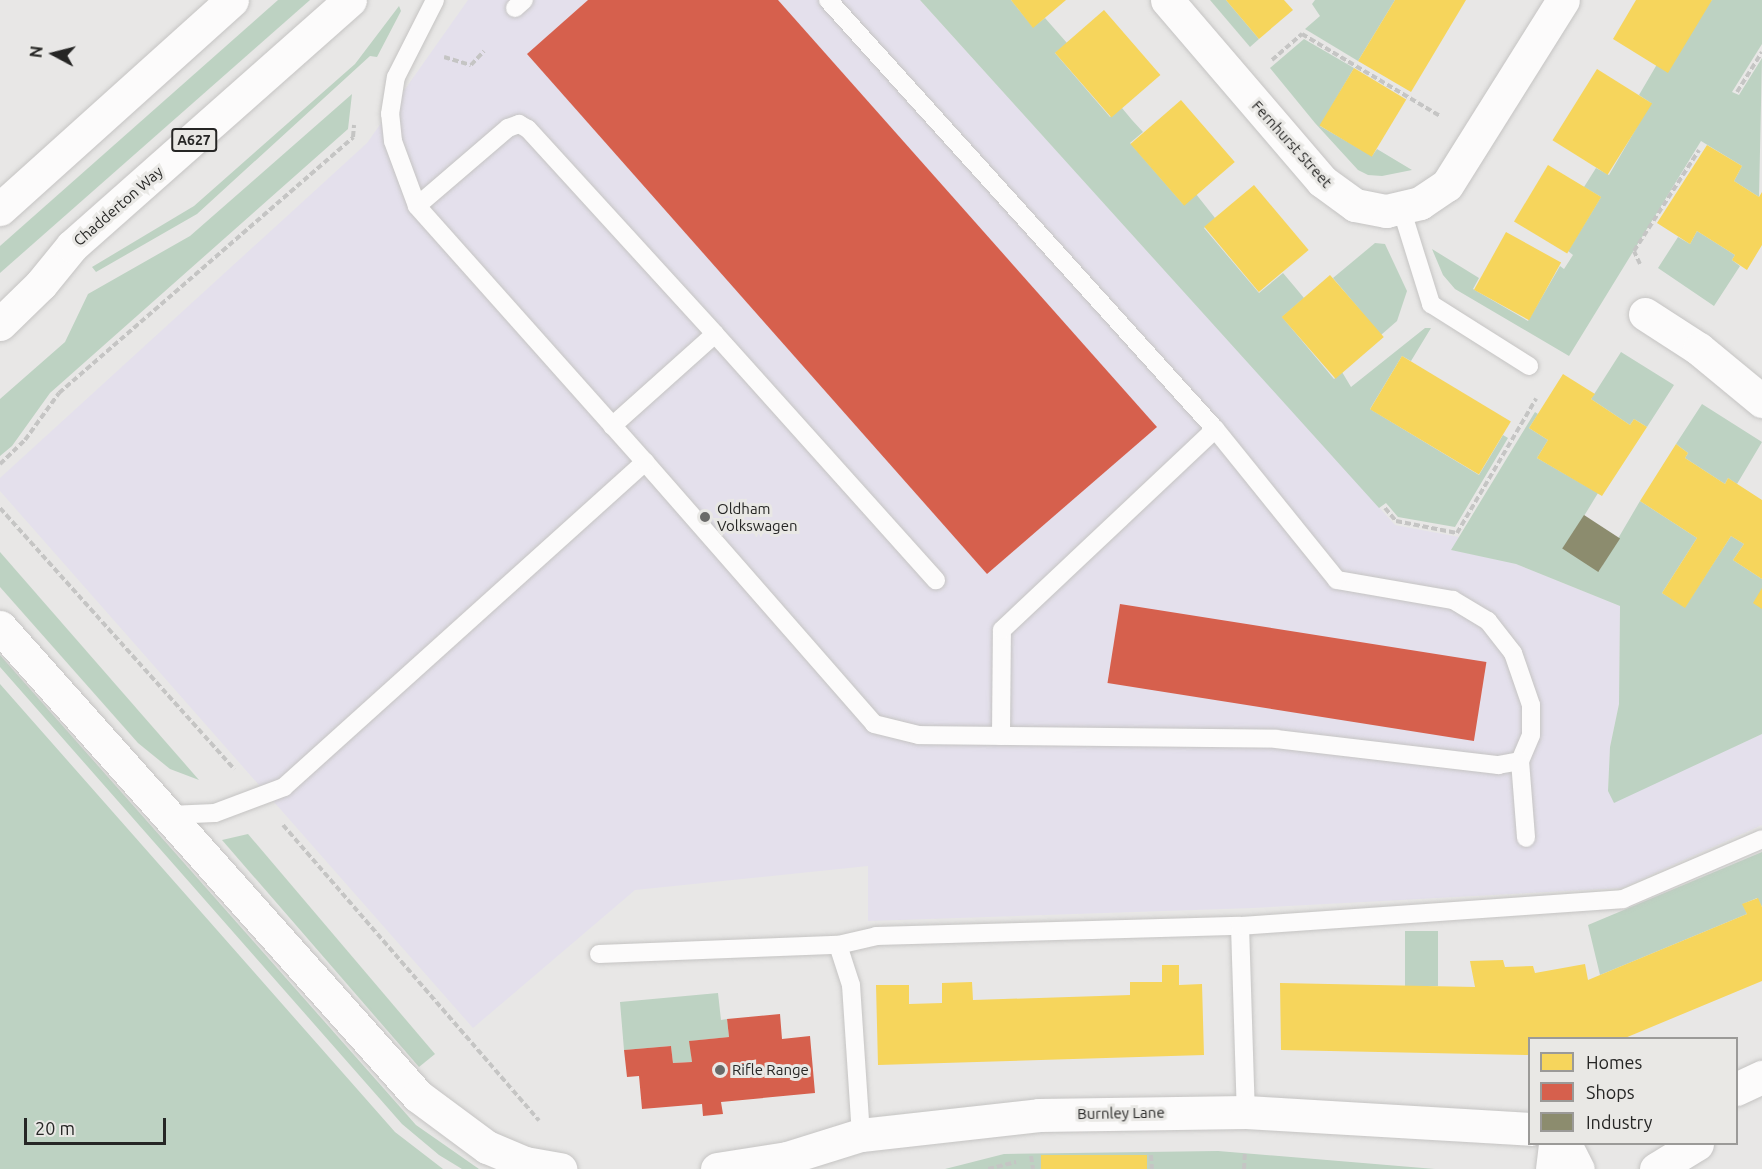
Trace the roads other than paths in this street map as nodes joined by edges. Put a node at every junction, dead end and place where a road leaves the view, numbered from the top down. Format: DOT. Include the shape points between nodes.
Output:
graph roads {
  1 [pos="232,0"];
  2 [pos="350,0"];
  3 [pos="435,0"];
  4 [pos="828,0"];
  5 [pos="1167,0"];
  6 [pos="1563,0"];
  7 [pos="417,206"];
  8 [pos="1401,208"];
  9 [pos="0,209"];
  10 [pos="1645,314"];
  11 [pos="0,324"];
  12 [pos="716,334"];
  13 [pos="1529,366"];
  14 [pos="1762,401"];
  15 [pos="612,426"];
  16 [pos="1215,429"];
  17 [pos="645,462"];
  18 [pos="936,580"];
  19 [pos="0,627"];
  20 [pos="1001,736"];
  21 [pos="1521,761"];
  22 [pos="169,815"];
  23 [pos="1526,838"];
  24 [pos="1762,839"];
  25 [pos="1240,926"];
  26 [pos="838,945"];
  27 [pos="599,954"];
  28 [pos="1762,1077"];
  29 [pos="1738,1089"];
  30 [pos="1246,1112"];
  31 [pos="1528,1129"];
  32 [pos="861,1135"];
  33 [pos="1555,1145"];
  34 [pos="1565,1145"];
  35 [pos="1694,1145"];
  36 [pos="524,1166"];
  37 [pos="560,1169"];
  38 [pos="717,1169"];
  39 [pos="1552,1169"];
  40 [pos="1578,1169"];
  41 [pos="1656,1169"];
  1 -- 9 [label="main road"];
  2 -- 11 [label="main road, Chadderton Way / A627" via="72,246"];
  3 -- 7 [label="lane" via="396,77 390,114 393,141"];
  4 -- 16 [label="lane"];
  5 -- 8 [label="main road, Fernhurst Street" via="1322,181 1355,205 1386,211"];
  6 -- 8 [label="main road, Fernhurst Street" via="1460,170 1436,194"];
  7 -- 12 [label="lane" via="508,128 519,124 528,129"];
  7 -- 15 [label="lane"];
  8 -- 13 [label="lane" via="1431,304"];
  10 -- 14 [label="main road" via="1699,349"];
  12 -- 15 [label="lane"];
  12 -- 18 [label="lane"];
  15 -- 17 [label="lane"];
  16 -- 20 [label="lane" via="1002,630"];
  16 -- 21 [label="lane" via="1337,580 1453,600 1488,621 1513,653 1531,705 1531,735"];
  17 -- 20 [label="lane" via="873,724 919,735"];
  17 -- 22 [label="lane" via="284,787 215,813"];
  19 -- 22 [label="main road"];
  20 -- 21 [label="lane" via="1276,739 1498,765"];
  21 -- 23 [label="lane"];
  22 -- 36 [label="main road" via="418,1096 487,1147"];
  24 -- 25 [label="lane" via="1623,899 1500,911"];
  25 -- 26 [label="lane" via="876,936"];
  25 -- 30 [label="lane"];
  26 -- 27 [label="lane"];
  26 -- 32 [label="lane" via="851,985"];
  28 -- 29 [label="main road"];
  30 -- 31 [label="main road, Burnley Lane"];
  30 -- 32 [label="main road, Burnley Lane" via="1039,1114"];
  32 -- 38 [label="main road, Burnley Lane" via="787,1158"];
  33 -- 39 [label="main road"];
  34 -- 40 [label="main road"];
  35 -- 41 [label="main road"];
  36 -- 37 [label="main road"];
}
